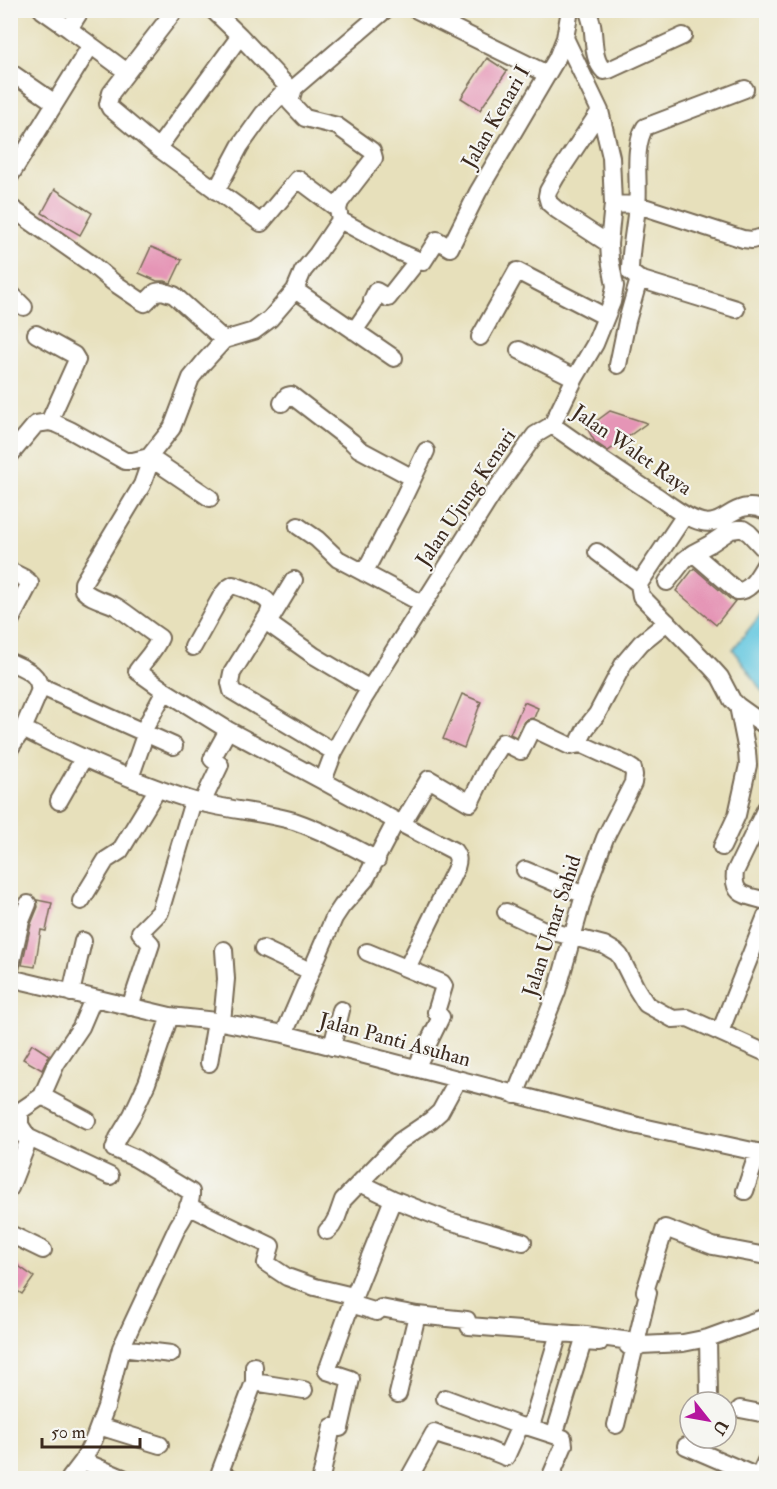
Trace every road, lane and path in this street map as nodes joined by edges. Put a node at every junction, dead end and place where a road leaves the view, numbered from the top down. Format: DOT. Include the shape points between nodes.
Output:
graph roads {
  1 [pos="42,10"];
  2 [pos="81,10"];
  3 [pos="175,10"];
  4 [pos="213,10"];
  5 [pos="385,10"];
  6 [pos="417,10"];
  7 [pos="570,10"];
  8 [pos="588,10"];
  9 [pos="69,29"];
  10 [pos="240,36"];
  11 [pos="683,36"];
  12 [pos="565,38"];
  13 [pos="91,45"];
  14 [pos="10,72"];
  15 [pos="127,72"];
  16 [pos="547,74"];
  17 [pos="291,88"];
  18 [pos="745,89"];
  19 [pos="55,103"];
  20 [pos="600,111"];
  21 [pos="158,148"];
  22 [pos="15,157"];
  23 [pos="10,177"];
  24 [pos="216,191"];
  25 [pos="613,204"];
  26 [pos="638,205"];
  27 [pos="10,207"];
  28 [pos="339,214"];
  29 [pos="766,236"];
  30 [pos="609,244"];
  31 [pos="418,260"];
  32 [pos="626,275"];
  33 [pos="295,290"];
  34 [pos="10,293"];
  35 [pos="24,307"];
  36 [pos="736,309"];
  37 [pos="606,317"];
  38 [pos="354,331"];
  39 [pos="36,334"];
  40 [pos="480,338"];
  41 [pos="224,340"];
  42 [pos="519,350"];
  43 [pos="394,358"];
  44 [pos="618,364"];
  45 [pos="575,378"];
  46 [pos="282,403"];
  47 [pos="49,422"];
  48 [pos="552,425"];
  49 [pos="426,451"];
  50 [pos="10,455"];
  51 [pos="149,457"];
  52 [pos="413,478"];
  53 [pos="210,498"];
  54 [pos="766,511"];
  55 [pos="685,515"];
  56 [pos="298,526"];
  57 [pos="720,528"];
  58 [pos="766,551"];
  59 [pos="597,552"];
  60 [pos="693,553"];
  61 [pos="766,563"];
  62 [pos="10,571"];
  63 [pos="364,573"];
  64 [pos="294,580"];
  65 [pos="667,582"];
  66 [pos="639,584"];
  67 [pos="423,604"];
  68 [pos="10,621"];
  69 [pos="667,622"];
  70 [pos="258,632"];
  71 [pos="193,648"];
  72 [pos="10,662"];
  73 [pos="40,686"];
  74 [pos="165,691"];
  75 [pos="367,693"];
  76 [pos="738,706"];
  77 [pos="766,726"];
  78 [pos="23,729"];
  79 [pos="228,730"];
  80 [pos="145,733"];
  81 [pos="581,744"];
  82 [pos="174,746"];
  83 [pos="10,748"];
  84 [pos="334,752"];
  85 [pos="83,759"];
  86 [pos="130,778"];
  87 [pos="323,781"];
  88 [pos="157,790"];
  89 [pos="59,801"];
  90 [pos="197,802"];
  91 [pos="766,808"];
  92 [pos="399,823"];
  93 [pos="722,847"];
  94 [pos="377,860"];
  95 [pos="525,870"];
  96 [pos="584,895"];
  97 [pos="81,901"];
  98 [pos="766,901"];
  99 [pos="28,904"];
  100 [pos="506,912"];
  101 [pos="766,915"];
  102 [pos="572,938"];
  103 [pos="82,941"];
  104 [pos="263,949"];
  105 [pos="224,950"];
  106 [pos="367,952"];
  107 [pos="407,968"];
  108 [pos="10,969"];
  109 [pos="310,971"];
  110 [pos="10,978"];
  111 [pos="71,993"];
  112 [pos="93,999"];
  113 [pos="130,1007"];
  114 [pos="341,1010"];
  115 [pos="170,1016"];
  116 [pos="219,1022"];
  117 [pos="720,1032"];
  118 [pos="284,1034"];
  119 [pos="332,1047"];
  120 [pos="766,1053"];
  121 [pos="209,1063"];
  122 [pos="416,1068"];
  123 [pos="458,1079"];
  124 [pos="515,1095"];
  125 [pos="42,1096"];
  126 [pos="87,1119"];
  127 [pos="10,1128"];
  128 [pos="29,1139"];
  129 [pos="762,1153"];
  130 [pos="110,1176"];
  131 [pos="360,1183"];
  132 [pos="10,1188"];
  133 [pos="745,1191"];
  134 [pos="393,1199"];
  135 [pos="188,1206"];
  136 [pos="327,1231"];
  137 [pos="10,1234"];
  138 [pos="523,1242"];
  139 [pos="43,1250"];
  140 [pos="766,1256"];
  141 [pos="352,1300"];
  142 [pos="417,1315"];
  143 [pos="766,1317"];
  144 [pos="559,1334"];
  145 [pos="708,1338"];
  146 [pos="638,1344"];
  147 [pos="122,1348"];
  148 [pos="171,1354"];
  149 [pos="304,1390"];
  150 [pos="709,1390"];
  151 [pos="398,1394"];
  152 [pos="445,1398"];
  153 [pos="740,1409"];
  154 [pos="766,1414"];
  155 [pos="99,1425"];
  156 [pos="616,1425"];
  157 [pos="525,1426"];
  158 [pos="557,1426"];
  159 [pos="160,1445"];
  160 [pos="695,1450"];
  161 [pos="83,1461"];
  162 [pos="766,1461"];
  163 [pos="758,1478"];
  164 [pos="70,1479"];
  165 [pos="123,1479"];
  166 [pos="231,1479"];
  167 [pos="321,1479"];
  168 [pos="409,1479"];
  169 [pos="550,1479"];
  1 -- 9 [label="street"];
  2 -- 9 [label="street"];
  3 -- 15 [label="street"];
  4 -- 10 [label="street"];
  5 -- 17 [label="street"];
  6 -- 16 [label="street"];
  7 -- 12 [label="street, Jalan Kenari I"];
  8 -- 11 [label="street" via="593,44 604,71"];
  9 -- 13 [label="street"];
  10 -- 17 [label="street"];
  10 -- 21 [label="street"];
  12 -- 16 [label="street, Jalan Kenari I"];
  12 -- 20 [label="street"];
  13 -- 15 [label="street"];
  13 -- 19 [label="street"];
  14 -- 19 [label="street"];
  15 -- 21 [label="street" via="111,93 108,104"];
  16 -- 31 [label="street, Jalan Kenari I" via="450,248 437,240 423,262"];
  17 -- 24 [label="street" via="263,114"];
  17 -- 28 [label="street" via="290,102 305,118 337,126 374,155 340,202"];
  18 -- 26 [label="street" via="645,127 639,144"];
  19 -- 22 [label="street"];
  20 -- 25 [label="street" via="611,156"];
  20 -- 30 [label="street" via="547,196 557,210"];
  21 -- 24 [label="street"];
  22 -- 23 [label="street"];
  24 -- 28 [label="street" via="261,223 298,179"];
  25 -- 26 [label="street"];
  25 -- 30 [label="street"];
  26 -- 29 [label="street" via="743,239"];
  26 -- 32 [label="street"];
  27 -- 41 [label="street" via="144,303 160,292 174,295"];
  28 -- 31 [label="street"];
  28 -- 33 [label="street"];
  30 -- 32 [label="street" via="610,259"];
  31 -- 38 [label="street" via="388,298 376,291 373,304"];
  32 -- 36 [label="street"];
  32 -- 37 [label="street, Jalan Walet Raya" via="615,286"];
  32 -- 44 [label="street" via="627,321"];
  33 -- 38 [label="street"];
  33 -- 41 [label="street" via="254,331"];
  34 -- 35 [label="street"];
  37 -- 40 [label="street" via="518,271"];
  37 -- 45 [label="street, Jalan Walet Raya"];
  38 -- 43 [label="street"];
  39 -- 47 [label="street" via="77,360"];
  41 -- 51 [label="street" via="191,378 172,428"];
  42 -- 45 [label="street"];
  45 -- 48 [label="street, Jalan Walet Raya"];
  46 -- 52 [label="street" via="291,395 359,449"];
  47 -- 50 [label="street" via="36,424"];
  47 -- 51 [label="street" via="125,461"];
  48 -- 55 [label="street, Jalan Walet Raya"];
  48 -- 67 [label="street, Jalan Ujung Kenari" via="535,435 526,447"];
  49 -- 52 [label="street"];
  51 -- 53 [label="street"];
  51 -- 74 [label="street" via="142,485 85,579 83,590 116,607 160,638 137,671"];
  52 -- 63 [label="street"];
  54 -- 57 [label="street" via="747,507 733,511"];
  55 -- 57 [label="street, Jalan Walet Raya"];
  55 -- 66 [label="street"];
  56 -- 63 [label="street" via="338,559"];
  57 -- 58 [label="street, Jalan Walet Raya" via="743,529"];
  57 -- 60 [label="street"];
  59 -- 66 [label="street"];
  60 -- 61 [label="street" via="737,591 754,582"];
  60 -- 65 [label="street"];
  62 -- 68 [label="street" via="30,583"];
  63 -- 67 [label="street"];
  64 -- 75 [label="street" via="268,623"];
  66 -- 69 [label="street" via="641,596"];
  67 -- 75 [label="street, Jalan Ujung Kenari"];
  69 -- 76 [label="street" via="716,672"];
  69 -- 81 [label="street" via="624,663"];
  70 -- 71 [label="street" via="270,604 233,585 222,595"];
  70 -- 75 [label="street"];
  70 -- 84 [label="street" via="232,674 232,690"];
  72 -- 73 [label="street" via="31,672"];
  73 -- 78 [label="street"];
  73 -- 80 [label="street"];
  74 -- 79 [label="street"];
  74 -- 80 [label="street"];
  75 -- 84 [label="street, Jalan Ujung Kenari"];
  76 -- 77 [label="street"];
  76 -- 93 [label="street" via="748,765 737,814"];
  78 -- 83 [label="street"];
  78 -- 85 [label="street"];
  79 -- 87 [label="street"];
  79 -- 90 [label="street" via="212,759 220,765"];
  80 -- 82 [label="street"];
  80 -- 86 [label="street"];
  81 -- 92 [label="street" via="570,746 532,728 521,751 503,742 470,803 429,779"];
  81 -- 96 [label="street, Jalan Umar Sahid" via="634,771 633,783 604,838"];
  84 -- 87 [label="street, Jalan Ujung Kenari"];
  85 -- 86 [label="street"];
  85 -- 89 [label="street"];
  86 -- 88 [label="street"];
  87 -- 92 [label="street"];
  88 -- 90 [label="street"];
  88 -- 97 [label="street" via="120,851 106,860"];
  90 -- 94 [label="street" via="293,821"];
  90 -- 113 [label="street" via="160,912 140,932 151,944"];
  91 -- 98 [label="street" via="734,881 740,893"];
  92 -- 94 [label="street"];
  92 -- 107 [label="street" via="454,851 459,860"];
  94 -- 109 [label="street" via="334,918"];
  95 -- 96 [label="street"];
  96 -- 102 [label="street, Jalan Umar Sahid"];
  99 -- 108 [label="street"];
  100 -- 102 [label="street"];
  101 -- 117 [label="street"];
  102 -- 117 [label="street" via="616,952 646,1004 673,1019 688,1018"];
  102 -- 124 [label="street, Jalan Umar Sahid" via="557,991"];
  103 -- 111 [label="street"];
  104 -- 109 [label="street"];
  105 -- 116 [label="street" via="226,979"];
  106 -- 107 [label="street"];
  107 -- 122 [label="street" via="444,986 436,1012 441,1017"];
  109 -- 118 [label="street"];
  110 -- 111 [label="street, Jalan Panti Asuhan"];
  111 -- 112 [label="street, Jalan Panti Asuhan"];
  112 -- 113 [label="street, Jalan Panti Asuhan"];
  112 -- 125 [label="street"];
  113 -- 115 [label="street, Jalan Panti Asuhan"];
  114 -- 119 [label="street"];
  115 -- 116 [label="street, Jalan Panti Asuhan"];
  115 -- 135 [label="street" via="147,1083 114,1149 191,1192"];
  116 -- 118 [label="street, Jalan Panti Asuhan"];
  116 -- 121 [label="street"];
  117 -- 120 [label="street"];
  118 -- 119 [label="street, Jalan Panti Asuhan"];
  119 -- 122 [label="street, Jalan Panti Asuhan"];
  122 -- 123 [label="street, Jalan Panti Asuhan"];
  123 -- 124 [label="street, Jalan Panti Asuhan"];
  123 -- 131 [label="street" via="440,1112 400,1141"];
  124 -- 129 [label="street, Jalan Panti Asuhan"];
  125 -- 126 [label="street"];
  125 -- 128 [label="street" via="20,1111 20,1125"];
  127 -- 128 [label="street"];
  128 -- 130 [label="street"];
  128 -- 132 [label="street"];
  129 -- 133 [label="street"];
  131 -- 134 [label="street"];
  131 -- 136 [label="street" via="343,1200"];
  134 -- 138 [label="street" via="449,1221"];
  134 -- 141 [label="street"];
  135 -- 141 [label="street" via="271,1246 266,1263 287,1277"];
  135 -- 147 [label="street"];
  137 -- 139 [label="street"];
  140 -- 146 [label="street" via="713,1246 665,1228 645,1291 648,1293"];
  141 -- 142 [label="street" via="377,1312 381,1308"];
  141 -- 167 [label="street" via="327,1371 351,1379 340,1428 332,1427"];
  142 -- 144 [label="street" via="467,1320 469,1326"];
  142 -- 151 [label="street"];
  143 -- 145 [label="street"];
  144 -- 146 [label="street"];
  144 -- 157 [label="street" via="532,1423"];
  145 -- 146 [label="street"];
  145 -- 150 [label="street"];
  146 -- 156 [label="street"];
  146 -- 158 [label="street" via="583,1342"];
  147 -- 148 [label="street"];
  147 -- 155 [label="street"];
  149 -- 166 [label="street" via="254,1374 220,1472"];
  152 -- 157 [label="street"];
  153 -- 154 [label="street"];
  155 -- 159 [label="street"];
  155 -- 161 [label="street"];
  157 -- 168 [label="street" via="506,1457 434,1433"];
  157 -- 169 [label="street" via="563,1438 564,1445"];
  160 -- 163 [label="street"];
  161 -- 164 [label="street"];
  161 -- 165 [label="street"];
  162 -- 163 [label="street"];
}
